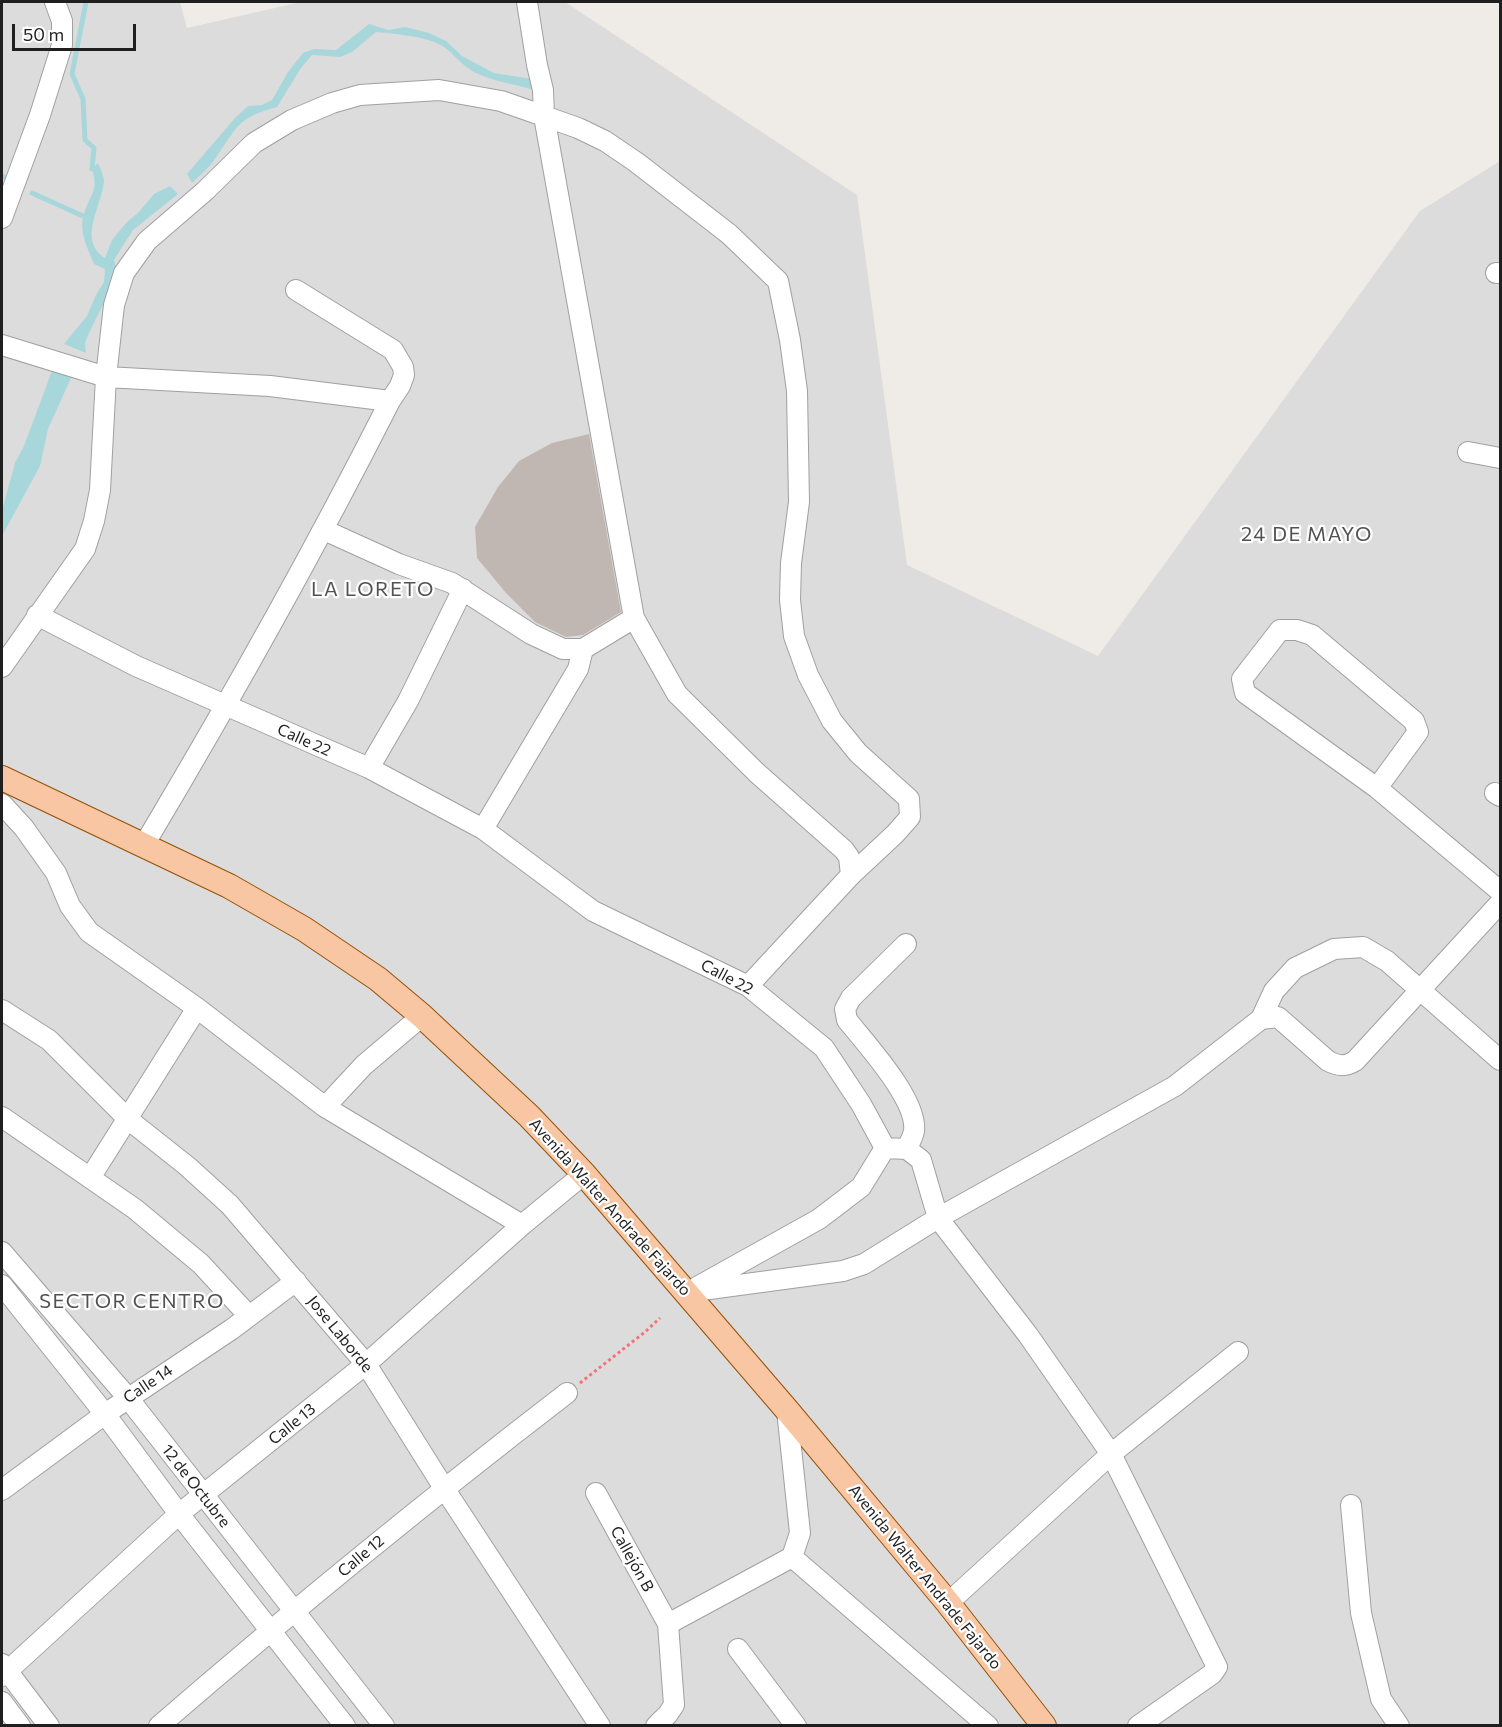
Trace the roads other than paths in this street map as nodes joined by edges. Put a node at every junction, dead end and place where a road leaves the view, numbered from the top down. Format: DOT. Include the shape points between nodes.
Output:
graph roads {
  1 [pos="54,2"];
  2 [pos="527,2"];
  3 [pos="544,116"];
  4 [pos="2,218"];
  5 [pos="296,291"];
  6 [pos="2,345"];
  7 [pos="106,377"];
  8 [pos="390,401"];
  9 [pos="1468,452"];
  10 [pos="1500,458"];
  11 [pos="324,530"];
  12 [pos="463,589"];
  13 [pos="37,615"];
  14 [pos="634,618"];
  15 [pos="583,649"];
  16 [pos="2,668"];
  17 [pos="227,706"];
  18 [pos="2,766"];
  19 [pos="369,768"];
  20 [pos="2,778"];
  21 [pos="1377,788"];
  22 [pos="2,792"];
  23 [pos="2,804"];
  24 [pos="71,810"];
  25 [pos="483,829"];
  26 [pos="144,845"];
  27 [pos="851,875"];
  28 [pos="1500,891"];
  29 [pos="1500,903"];
  30 [pos="906,944"];
  31 [pos="748,986"];
  32 [pos="1422,990"];
  33 [pos="197,1008"];
  34 [pos="2,1010"];
  35 [pos="422,1016"];
  36 [pos="1261,1018"];
  37 [pos="1500,1060"];
  38 [pos="325,1107"];
  39 [pos="129,1120"];
  40 [pos="4,1123"];
  41 [pos="885,1149"];
  42 [pos="907,1149"];
  43 [pos="584,1174"];
  44 [pos="90,1178"];
  45 [pos="938,1218"];
  46 [pos="522,1226"];
  47 [pos="2,1252"];
  48 [pos="296,1281"];
  49 [pos="2,1285"];
  50 [pos="687,1292"];
  51 [pos="249,1316"];
  52 [pos="1238,1352"];
  53 [pos="366,1364"];
  54 [pos="567,1393"];
  55 [pos="128,1398"];
  56 [pos="787,1410"];
  57 [pos="105,1413"];
  58 [pos="1111,1454"];
  59 [pos="444,1488"];
  60 [pos="2,1491"];
  61 [pos="596,1493"];
  62 [pos="203,1494"];
  63 [pos="1351,1505"];
  64 [pos="179,1514"];
  65 [pos="792,1557"];
  66 [pos="948,1603"];
  67 [pos="294,1611"];
  68 [pos="668,1624"];
  69 [pos="269,1630"];
  70 [pos="738,1649"];
  71 [pos="3,1670"];
  72 [pos="2,1702"];
  73 [pos="20,1725"];
  74 [pos="50,1725"];
  75 [pos="159,1725"];
  76 [pos="345,1725"];
  77 [pos="384,1725"];
  78 [pos="600,1725"];
  79 [pos="656,1725"];
  80 [pos="796,1725"];
  81 [pos="988,1725"];
  82 [pos="1044,1725"];
  83 [pos="1138,1725"];
  84 [pos="1400,1725"];
  1 -- 4 [label="street" via="62,21 62,45"];
  2 -- 3 [label="street"];
  3 -- 7 [label="street" via="501,101 439,90 360,95 292,120 254,143 141,249 124,273 114,305"];
  3 -- 14 [label="street"];
  3 -- 27 [label="street" via="605,141 636,162 729,234 778,281 797,391 799,502 790,600 794,636 808,675 832,721 858,753 909,799 910,817"];
  5 -- 8 [label="street" via="393,350 404,375"];
  6 -- 7 [label="street"];
  7 -- 8 [label="street" via="270,386"];
  7 -- 13 [label="street" via="100,490 94,521 85,549"];
  8 -- 11 [label="street"];
  9 -- 10 [label="street"];
  11 -- 12 [label="street"];
  11 -- 17 [label="street"];
  12 -- 15 [label="street" via="531,634 563,649"];
  12 -- 19 [label="street" via="408,702"];
  13 -- 16 [label="street"];
  13 -- 17 [label="street, Calle 22" via="136,666"];
  14 -- 15 [label="street"];
  14 -- 27 [label="street" via="677,694 757,773 844,850"];
  15 -- 25 [label="street" via="578,669"];
  17 -- 19 [label="street, Calle 22"];
  17 -- 26 [label="street"];
  18 -- 24 [label="street, Avenida Walter Andrade Fajardo"];
  19 -- 25 [label="street, Calle 22"];
  20 -- 24 [label="main road, Avenida Walter Andrade Fajardo"];
  21 -- 21 [label="street" via="1245,693 1242,679 1280,630 1311,635 1414,721 1418,732"];
  21 -- 28 [label="street"];
  22 -- 24 [label="street, Avenida Walter Andrade Fajardo"];
  23 -- 33 [label="street" via="56,873 70,906 89,932"];
  24 -- 26 [label="main road, Avenida Walter Andrade Fajardo"];
  25 -- 31 [label="street, Calle 22" via="593,911"];
  26 -- 35 [label="main road, Avenida Walter Andrade Fajardo" via="229,886 304,929 378,979"];
  27 -- 31 [label="street"];
  29 -- 32 [label="street"];
  30 -- 42 [label="street" via="851,998 845,1009 847,1020 897,1083 912,1113 914,1131"];
  31 -- 41 [label="street, Calle 22" via="824,1048"];
  32 -- 36 [label="street" via="1388,961 1363,947 1334,949 1295,968 1274,991"];
  32 -- 36 [label="street" via="1348,1065 1337,1066 1328,1061 1278,1017"];
  32 -- 37 [label="street"];
  33 -- 38 [label="street"];
  33 -- 39 [label="street"];
  34 -- 39 [label="street, Jose Laborde" via="49,1040"];
  35 -- 38 [label="street" via="364,1065"];
  35 -- 43 [label="main road, Avenida Walter Andrade Fajardo" via="529,1116"];
  36 -- 45 [label="street" via="1175,1086"];
  38 -- 46 [label="street"];
  39 -- 44 [label="street"];
  39 -- 48 [label="street, Jose Laborde" via="230,1205"];
  40 -- 44 [label="street"];
  41 -- 42 [label="street"];
  41 -- 50 [label="street" via="861,1187 819,1219"];
  42 -- 45 [label="street" via="921,1160"];
  43 -- 46 [label="street, Calle 13"];
  43 -- 50 [label="main road, Avenida Walter Andrade Fajardo"];
  44 -- 51 [label="street" via="135,1209 201,1264"];
  45 -- 50 [label="street" via="864,1264 843,1271"];
  45 -- 58 [label="street" via="1028,1335"];
  46 -- 53 [label="street, Calle 13"];
  47 -- 55 [label="street, 12 de Octubre"];
  48 -- 51 [label="street, Calle 14"];
  48 -- 53 [label="street, Jose Laborde"];
  49 -- 57 [label="street, 12 de Octubre"];
  50 -- 56 [label="main road, Avenida Walter Andrade Fajardo"];
  51 -- 55 [label="street, Calle 14"];
  52 -- 58 [label="street"];
  53 -- 59 [label="street, Jose Laborde"];
  53 -- 62 [label="street, Calle 13"];
  54 -- 59 [label="street, Calle 12"];
  55 -- 57 [label="street, Calle 14"];
  55 -- 62 [label="street, 12 de Octubre"];
  56 -- 65 [label="street" via="800,1533"];
  56 -- 66 [label="main road, Avenida Walter Andrade Fajardo"];
  57 -- 60 [label="street, Calle 14"];
  57 -- 64 [label="street, 12 de Octubre"];
  58 -- 66 [label="street"];
  58 -- 83 [label="street" via="1217,1667"];
  59 -- 67 [label="street, Calle 12"];
  59 -- 78 [label="street, Jose Laborde"];
  61 -- 68 [label="street, Callejón B"];
  62 -- 64 [label="street, Calle 13"];
  62 -- 67 [label="street, 12 de Octubre"];
  63 -- 84 [label="street" via="1361,1613 1381,1699"];
  64 -- 69 [label="street, 12 de Octubre"];
  64 -- 71 [label="street, Calle 13"];
  65 -- 68 [label="street"];
  65 -- 81 [label="street"];
  66 -- 82 [label="main road, Avenida Walter Andrade Fajardo"];
  67 -- 69 [label="street, Calle 12"];
  67 -- 77 [label="street, 12 de Octubre"];
  68 -- 79 [label="street" via="674,1705"];
  69 -- 75 [label="street, Calle 12"];
  69 -- 76 [label="street, 12 de Octubre"];
  70 -- 80 [label="street"];
  71 -- 74 [label="street"];
  72 -- 73 [label="street"];
}
